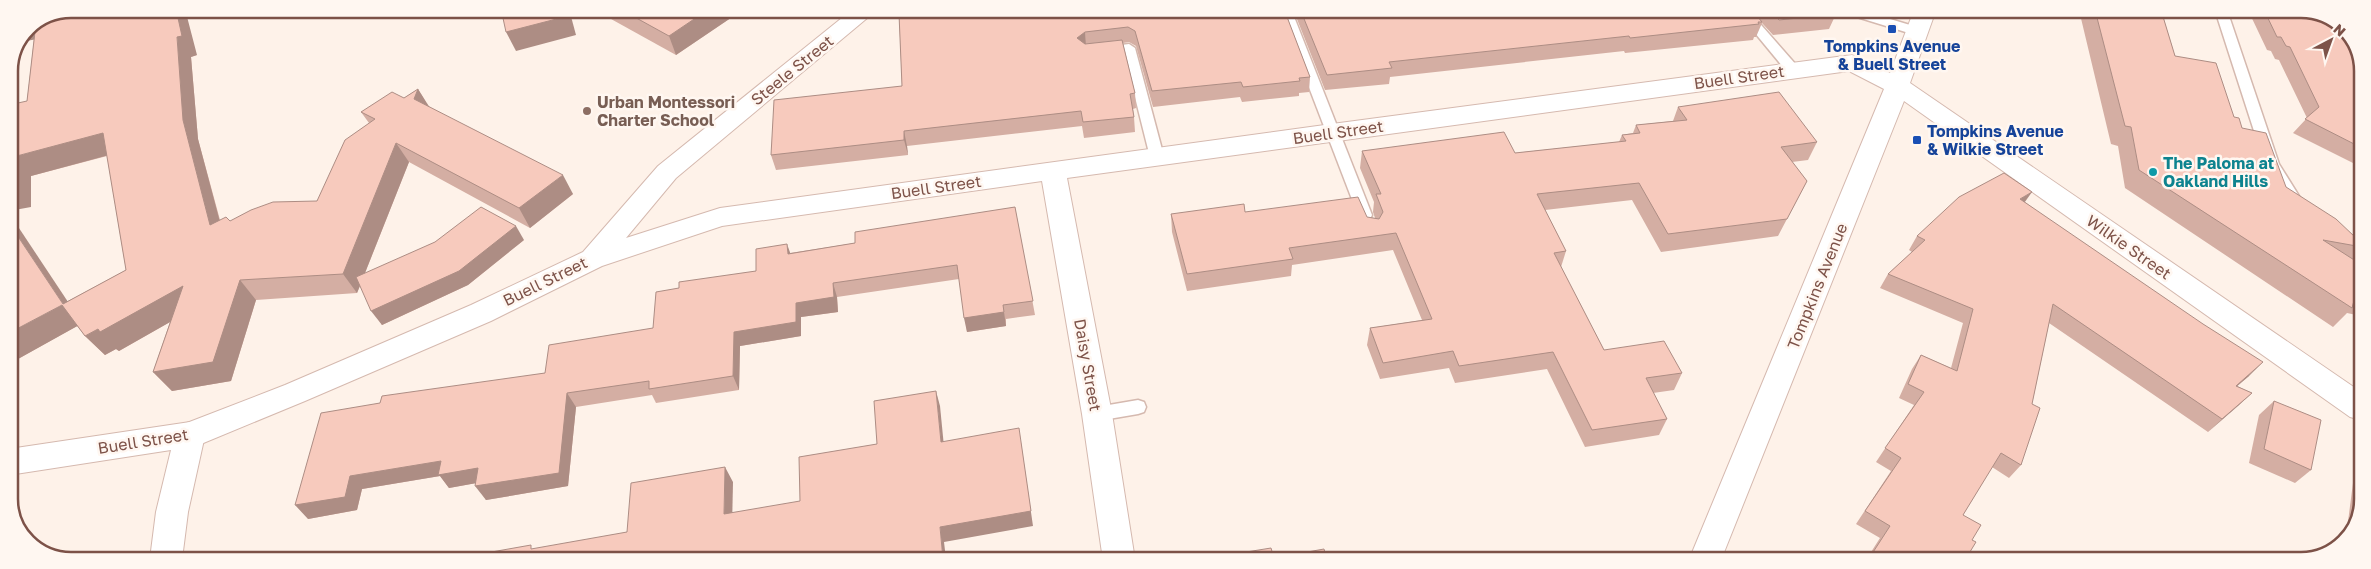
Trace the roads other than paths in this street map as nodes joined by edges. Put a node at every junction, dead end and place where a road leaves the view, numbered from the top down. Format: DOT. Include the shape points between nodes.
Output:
graph roads {
  1 [pos="855,18"];
  2 [pos="1288,18"];
  3 [pos="1749,18"];
  4 [pos="1906,18"];
  5 [pos="2224,18"];
  6 [pos="1920,20"];
  7 [pos="1094,52"];
  8 [pos="1792,70"];
  9 [pos="1898,86"];
  10 [pos="1332,132"];
  11 [pos="1157,157"];
  12 [pos="1053,170"];
  13 [pos="2305,213"];
  14 [pos="1371,230"];
  15 [pos="592,259"];
  16 [pos="2354,403"];
  17 [pos="1138,407"];
  18 [pos="1097,414"];
  19 [pos="190,435"];
  20 [pos="18,461"];
  21 [pos="167,552"];
  22 [pos="1118,552"];
  23 [pos="1708,552"];
  1 -- 15 [label="street, Steele Street" via="667,172"];
  2 -- 10 [label="lane"];
  3 -- 8 [label="lane"];
  4 -- 6 [label="lane"];
  5 -- 13 [label="lane" via="2272,165"];
  6 -- 9 [label="street, Tompkins Avenue"];
  7 -- 11 [label="lane" via="1129,48"];
  8 -- 9 [label="street, Buell Street" via="1852,63"];
  8 -- 10 [label="street, Buell Street"];
  9 -- 16 [label="street, Wilkie Street"];
  9 -- 23 [label="street, Tompkins Avenue"];
  10 -- 11 [label="street, Buell Street"];
  10 -- 14 [label="lane"];
  11 -- 12 [label="street, Buell Street"];
  12 -- 15 [label="street, Buell Street" via="720,217"];
  12 -- 18 [label="street, Daisy Street"];
  15 -- 19 [label="street, Buell Street" via="481,313"];
  17 -- 18 [label="lane"];
  18 -- 22 [label="street, Daisy Street"];
  19 -- 20 [label="street, Buell Street"];
  19 -- 21 [label="street" via="172,512"];
}
